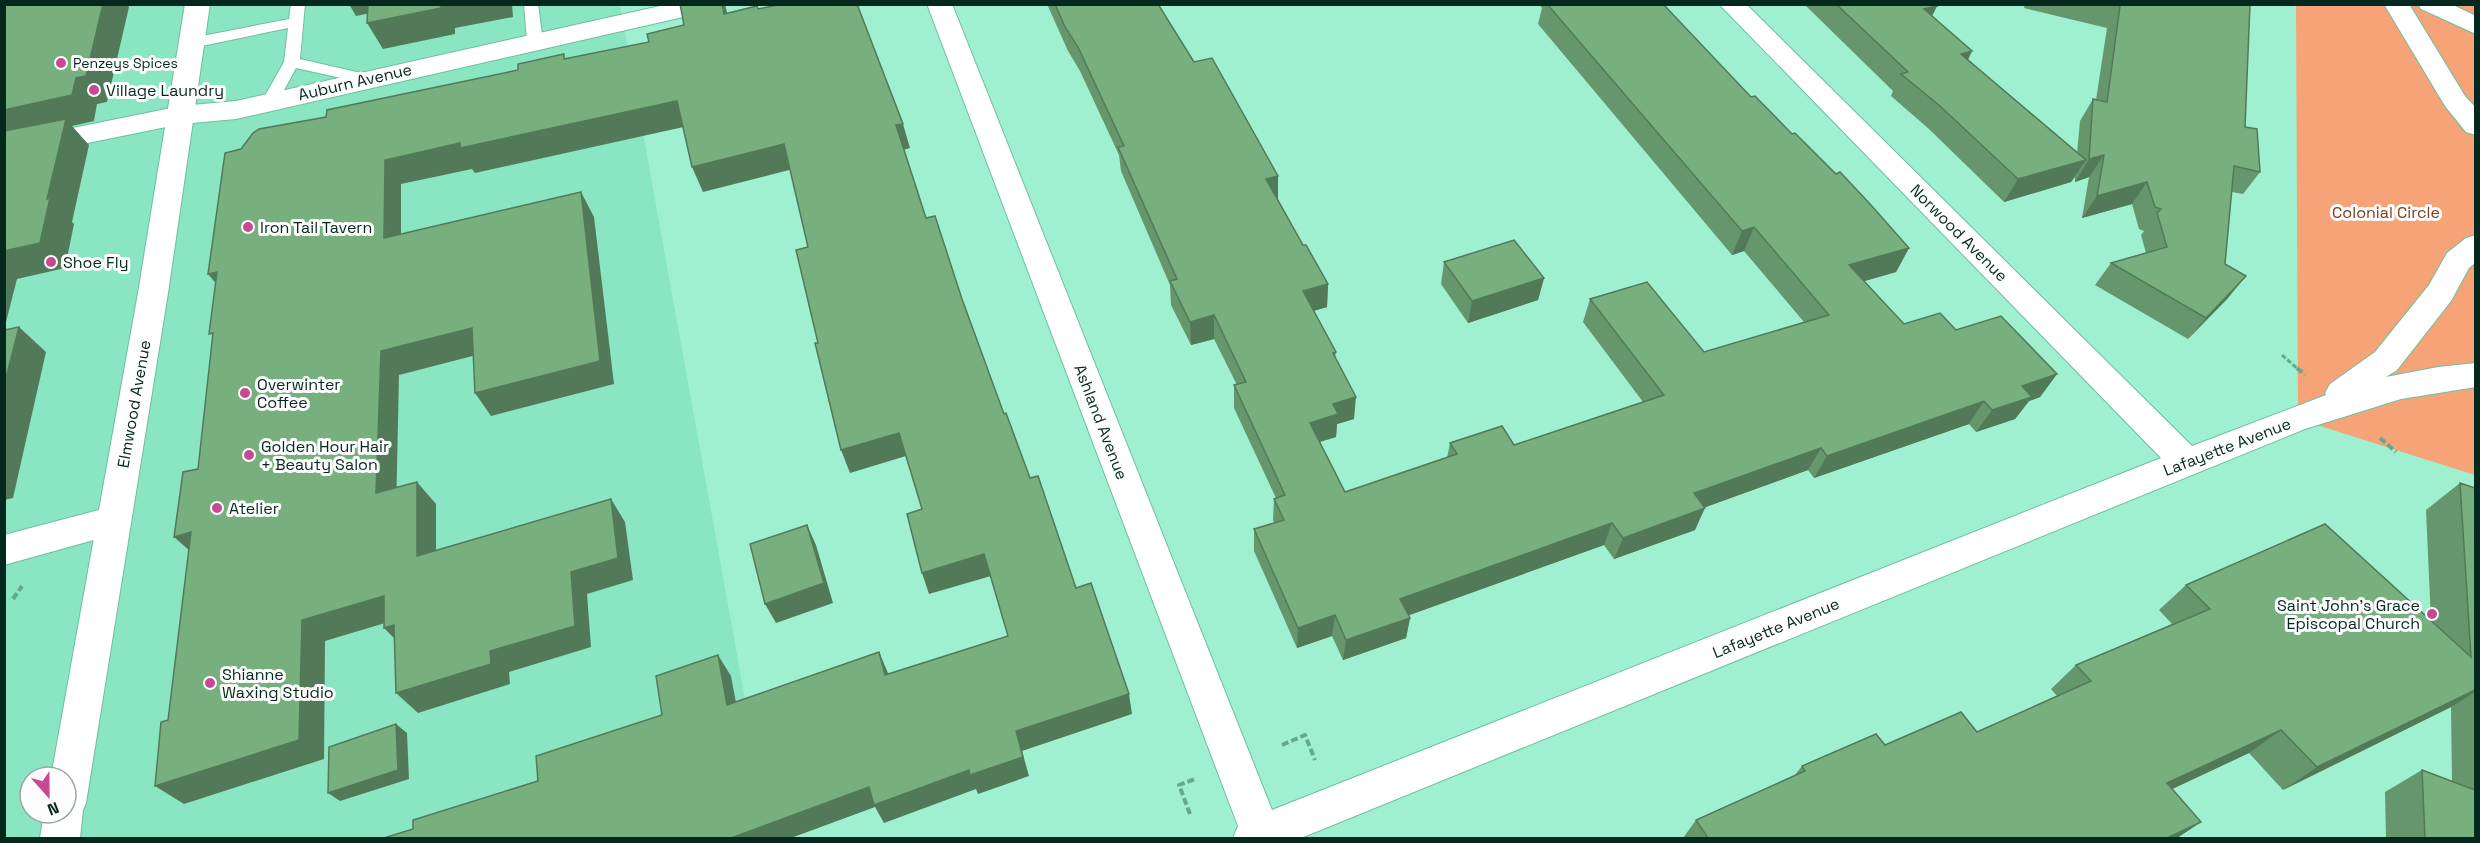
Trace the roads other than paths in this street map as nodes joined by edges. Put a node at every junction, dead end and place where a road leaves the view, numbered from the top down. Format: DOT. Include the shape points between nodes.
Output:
graph roads {
  1 [pos="198,4"];
  2 [pos="298,4"];
  3 [pos="531,4"];
  4 [pos="705,4"];
  5 [pos="939,4"];
  6 [pos="1731,4"];
  7 [pos="2396,4"];
  8 [pos="2430,4"];
  9 [pos="296,22"];
  10 [pos="2475,26"];
  11 [pos="535,42"];
  12 [pos="192,43"];
  13 [pos="292,62"];
  14 [pos="368,80"];
  15 [pos="270,101"];
  16 [pos="181,116"];
  17 [pos="2475,126"];
  18 [pos="4,152"];
  19 [pos="2475,245"];
  20 [pos="2475,375"];
  21 [pos="2298,419"];
  22 [pos="2187,462"];
  23 [pos="114,521"];
  24 [pos="4,550"];
  25 [pos="72,765"];
  26 [pos="1259,837"];
  1 -- 12 [label="street, Elmwood Avenue"];
  2 -- 9 [label="lane"];
  3 -- 11 [label="lane"];
  4 -- 11 [label="street, Auburn Avenue"];
  5 -- 26 [label="street, Ashland Avenue"];
  6 -- 22 [label="street, Norwood Avenue"];
  7 -- 17 [label="street" via="2454,100"];
  8 -- 10 [label="street"];
  9 -- 12 [label="lane"];
  9 -- 13 [label="lane"];
  11 -- 14 [label="street, Auburn Avenue"];
  12 -- 16 [label="street, Elmwood Avenue"];
  13 -- 14 [label="lane"];
  13 -- 15 [label="lane"];
  14 -- 15 [label="street, Auburn Avenue"];
  15 -- 16 [label="street, Auburn Avenue" via="236,110"];
  16 -- 18 [label="street, Auburn Avenue"];
  16 -- 23 [label="street, Elmwood Avenue"];
  19 -- 21 [label="street, Lafayette Avenue" via="2458,261 2440,293 2386,361"];
  20 -- 21 [label="street, Lafayette Avenue" via="2409,383"];
  21 -- 22 [label="street, Lafayette Avenue"];
  22 -- 26 [label="street, Lafayette Avenue"];
  23 -- 24 [label="street"];
  23 -- 25 [label="street, Elmwood Avenue"];
}
